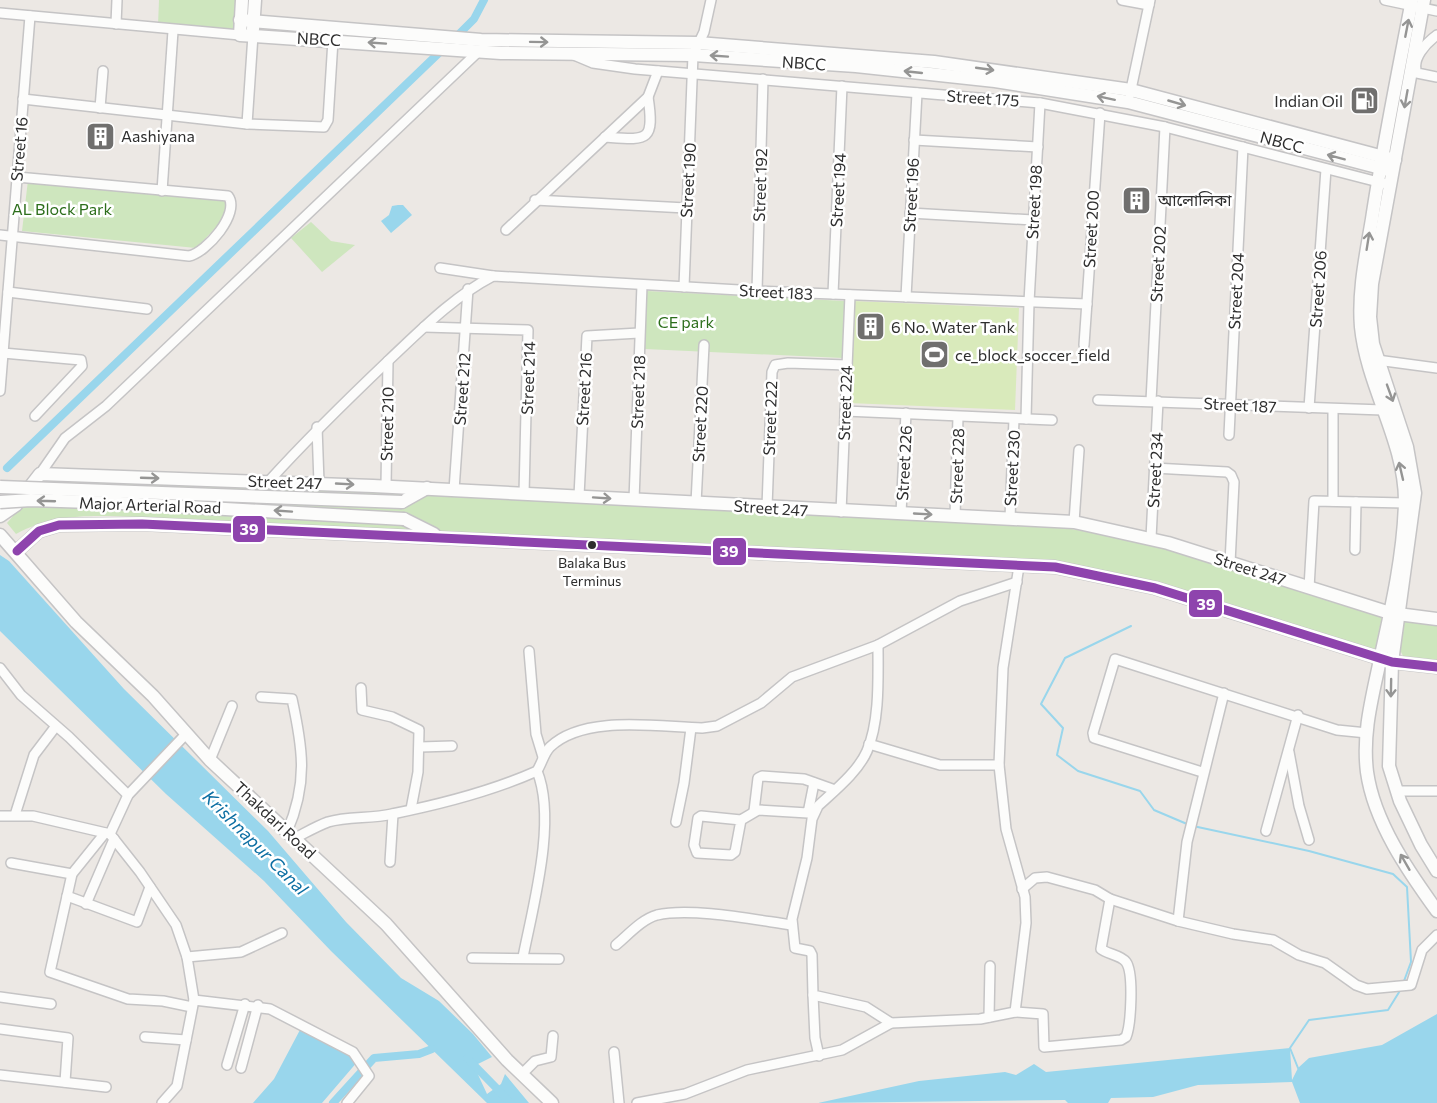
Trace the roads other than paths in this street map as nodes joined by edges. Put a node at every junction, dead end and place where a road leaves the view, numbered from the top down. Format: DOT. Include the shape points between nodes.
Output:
graph roads {
  1 [pos="117,0"];
  2 [pos="242,0"];
  3 [pos="255,0"];
  4 [pos="711,0"];
  5 [pos="1122,0"];
  6 [pos="1385,0"];
  7 [pos="1150,3"];
  8 [pos="1417,3"];
  9 [pos="1437,11"];
  10 [pos="0,13"];
  11 [pos="30,16"];
  12 [pos="240,20"];
  13 [pos="254,21"];
  14 [pos="116,24"];
  15 [pos="173,31"];
  16 [pos="240,35"];
  17 [pos="253,35"];
  18 [pos="1437,35"];
  19 [pos="333,40"];
  20 [pos="436,41"];
  21 [pos="478,47"];
  22 [pos="695,49"];
  23 [pos="570,54"];
  24 [pos="103,71"];
  25 [pos="658,71"];
  26 [pos="694,74"];
  27 [pos="1437,76"];
  28 [pos="763,79"];
  29 [pos="842,86"];
  30 [pos="917,93"];
  31 [pos="1130,96"];
  32 [pos="648,97"];
  33 [pos="23,99"];
  34 [pos="1040,103"];
  35 [pos="100,108"];
  36 [pos="1100,113"];
  37 [pos="168,116"];
  38 [pos="247,124"];
  39 [pos="1165,128"];
  40 [pos="605,137"];
  41 [pos="914,140"];
  42 [pos="1038,147"];
  43 [pos="1243,147"];
  44 [pos="1388,164"];
  45 [pos="1326,169"];
  46 [pos="17,177"];
  47 [pos="1384,183"];
  48 [pos="162,191"];
  49 [pos="535,200"];
  50 [pos="686,208"];
  51 [pos="910,213"];
  52 [pos="1033,220"];
  53 [pos="506,230"];
  54 [pos="0,235"];
  55 [pos="12,236"];
  56 [pos="440,268"];
  57 [pos="493,276"];
  58 [pos="642,285"];
  59 [pos="684,287"];
  60 [pos="468,289"];
  61 [pos="757,291"];
  62 [pos="8,292"];
  63 [pos="833,294"];
  64 [pos="850,295"];
  65 [pos="906,297"];
  66 [pos="1029,302"];
  67 [pos="1087,304"];
  68 [pos="147,309"];
  69 [pos="424,327"];
  70 [pos="466,327"];
  71 [pos="639,333"];
  72 [pos="704,345"];
  73 [pos="1084,345"];
  74 [pos="3,353"];
  75 [pos="1377,360"];
  76 [pos="388,361"];
  77 [pos="847,365"];
  78 [pos="1437,368"];
  79 [pos="0,391"];
  80 [pos="1098,400"];
  81 [pos="1155,401"];
  82 [pos="1230,404"];
  83 [pos="1309,408"];
  84 [pos="1333,409"];
  85 [pos="1383,410"];
  86 [pos="844,411"];
  87 [pos="906,413"];
  88 [pos="35,416"];
  89 [pos="958,417"];
  90 [pos="1014,419"];
  91 [pos="1026,419"];
  92 [pos="1052,420"];
  93 [pos="317,427"];
  94 [pos="1228,435"];
  95 [pos="1079,450"];
  96 [pos="1154,468"];
  97 [pos="40,474"];
  98 [pos="270,481"];
  99 [pos="319,483"];
  100 [pos="386,486"];
  101 [pos="0,487"];
  102 [pos="427,488"];
  103 [pos="454,489"];
  104 [pos="524,494"];
  105 [pos="579,496"];
  106 [pos="634,500"];
  107 [pos="1333,501"];
  108 [pos="0,502"];
  109 [pos="1356,502"];
  110 [pos="696,503"];
  111 [pos="1405,503"];
  112 [pos="767,507"];
  113 [pos="841,512"];
  114 [pos="901,513"];
  115 [pos="0,516"];
  116 [pos="955,516"];
  117 [pos="1010,518"];
  118 [pos="1074,522"];
  119 [pos="0,535"];
  120 [pos="440,537"];
  121 [pos="1151,538"];
  122 [pos="1355,550"];
  123 [pos="17,552"];
  124 [pos="1230,563"];
  125 [pos="1019,566"];
  126 [pos="1017,582"];
  127 [pos="1310,588"];
  128 [pos="1395,614"];
  129 [pos="1437,619"];
  130 [pos="878,645"];
  131 [pos="529,651"];
  132 [pos="1386,660"];
  133 [pos="1437,667"];
  134 [pos="0,668"];
  135 [pos="361,688"];
  136 [pos="1224,693"];
  137 [pos="261,697"];
  138 [pos="232,706"];
  139 [pos="1298,715"];
  140 [pos="56,726"];
  141 [pos="691,728"];
  142 [pos="1367,733"];
  143 [pos="184,737"];
  144 [pos="869,744"];
  145 [pos="452,746"];
  146 [pos="420,747"];
  147 [pos="1288,751"];
  148 [pos="543,757"];
  149 [pos="210,760"];
  150 [pos="999,765"];
  151 [pos="537,771"];
  152 [pos="1202,772"];
  153 [pos="814,783"];
  154 [pos="835,790"];
  155 [pos="1397,791"];
  156 [pos="1437,791"];
  157 [pos="128,795"];
  158 [pos="411,809"];
  159 [pos="754,811"];
  160 [pos="393,814"];
  161 [pos="15,815"];
  162 [pos="0,816"];
  163 [pos="741,820"];
  164 [pos="676,822"];
  165 [pos="1266,831"];
  166 [pos="110,835"];
  167 [pos="291,835"];
  168 [pos="1309,840"];
  169 [pos="390,862"];
  170 [pos="11,863"];
  171 [pos="1437,871"];
  172 [pos="72,874"];
  173 [pos="150,887"];
  174 [pos="1022,889"];
  175 [pos="67,896"];
  176 [pos="1110,899"];
  177 [pos="86,904"];
  178 [pos="1436,909"];
  179 [pos="1178,921"];
  180 [pos="792,925"];
  181 [pos="282,933"];
  182 [pos="1437,934"];
  183 [pos="616,945"];
  184 [pos="187,957"];
  185 [pos="523,957"];
  186 [pos="472,958"];
  187 [pos="559,959"];
  188 [pos="990,966"];
  189 [pos="813,995"];
  190 [pos="0,997"];
  191 [pos="51,1004"];
  192 [pos="193,1004"];
  193 [pos="245,1005"];
  194 [pos="258,1005"];
  195 [pos="1015,1012"];
  196 [pos="989,1017"];
  197 [pos="891,1023"];
  198 [pos="0,1029"];
  199 [pos="553,1036"];
  200 [pos="145,1037"];
  201 [pos="186,1040"];
  202 [pos="614,1052"];
  203 [pos="819,1056"];
  204 [pos="227,1065"];
  205 [pos="241,1068"];
  206 [pos="524,1073"];
  207 [pos="0,1075"];
  208 [pos="65,1082"];
  209 [pos="106,1087"];
  210 [pos="349,1102"];
  211 [pos="162,1103"];
  212 [pos="552,1103"];
  213 [pos="619,1103"];
  214 [pos="637,1103"];
  1 -- 14 [label="street"];
  2 -- 12 [label="street"];
  3 -- 13 [label="street"];
  4 -- 22 [label="street" via="704,32"];
  5 -- 7 [label="street"];
  6 -- 8 [label="street"];
  7 -- 31 [label="street"];
  8 -- 9 [label="street"];
  8 -- 44 [label="street"];
  10 -- 11 [label="street"];
  11 -- 14 [label="street"];
  11 -- 33 [label="street, Street 16"];
  12 -- 13 [label="street"];
  12 -- 16 [label="street"];
  13 -- 17 [label="street"];
  13 -- 20 [label="street"];
  14 -- 15 [label="street"];
  15 -- 16 [label="street"];
  15 -- 37 [label="street"];
  16 -- 17 [label="street, NBCC"];
  17 -- 19 [label="street, NBCC"];
  17 -- 38 [label="street"];
  18 -- 27 [label="street" via="1416,59 1415,70"];
  20 -- 19 [label="street, NBCC, one-way"];
  19 -- 38 [label="street" via="328,120 324,128"];
  20 -- 21 [label="street, NBCC"];
  21 -- 22 [label="street, one-way"];
  21 -- 23 [label="street, NBCC"];
  21 -- 97 [label="street" via="106,406 65,438"];
  22 -- 23 [label="street, NBCC"];
  22 -- 26 [label="street, Street 190"];
  22 -- 31 [label="street, NBCC"];
  23 -- 25 [label="street, Street 175" via="593,63"];
  24 -- 35 [label="street"];
  25 -- 26 [label="street, Street 175"];
  25 -- 32 [label="street"];
  26 -- 28 [label="street, Street 175"];
  26 -- 50 [label="street, Street 190"];
  28 -- 29 [label="street, Street 175"];
  28 -- 61 [label="street, Street 192"];
  29 -- 30 [label="street, Street 175"];
  29 -- 63 [label="street, Street 194"];
  30 -- 34 [label="street, Street 175"];
  30 -- 41 [label="street, Street 196"];
  31 -- 44 [label="street, NBCC"];
  32 -- 40 [label="street"];
  32 -- 40 [label="street" via="651,122 644,137"];
  33 -- 35 [label="street"];
  33 -- 46 [label="street, Street 16"];
  34 -- 36 [label="street, Street 175"];
  34 -- 42 [label="street, Street 198"];
  35 -- 37 [label="street"];
  36 -- 39 [label="street, Street 175"];
  36 -- 67 [label="street, Street 200"];
  37 -- 38 [label="street"];
  37 -- 48 [label="street"];
  39 -- 43 [label="street, Street 175"];
  39 -- 81 [label="street, Street 202"];
  40 -- 49 [label="street"];
  41 -- 42 [label="street"];
  41 -- 51 [label="street, Street 196"];
  42 -- 52 [label="street, Street 198"];
  43 -- 45 [label="street, Street 175"];
  43 -- 82 [label="street, Street 204"];
  44 -- 47 [label="street"];
  45 -- 47 [label="street, Street 175"];
  45 -- 83 [label="street, Street 206"];
  46 -- 48 [label="street"];
  46 -- 55 [label="street, Street 16"];
  47 -- 75 [label="street" via="1370,317"];
  85 -- 47 [label="street, one-way" via="1365,356 1360,304"];
  48 -- 55 [label="street" via="228,196 232,209 229,219 201,250 189,256"];
  49 -- 50 [label="street"];
  49 -- 53 [label="street"];
  50 -- 59 [label="street, Street 190"];
  51 -- 52 [label="street"];
  51 -- 65 [label="street, Street 196"];
  52 -- 66 [label="street, Street 198"];
  54 -- 55 [label="street"];
  55 -- 62 [label="street, Street 16"];
  56 -- 57 [label="street, Street 183"];
  57 -- 58 [label="street, Street 183"];
  57 -- 60 [label="street"];
  58 -- 59 [label="street, Street 183"];
  58 -- 71 [label="street, Street 218"];
  59 -- 61 [label="street, Street 183"];
  60 -- 69 [label="street"];
  60 -- 70 [label="street, Street 212"];
  61 -- 63 [label="street, Street 183"];
  62 -- 68 [label="street"];
  62 -- 74 [label="street, Street 16"];
  63 -- 64 [label="street, Street 183"];
  64 -- 65 [label="street, Street 183"];
  64 -- 77 [label="street, Street 224"];
  65 -- 66 [label="street, Street 183"];
  66 -- 67 [label="street, Street 183"];
  66 -- 91 [label="street, Street 230"];
  67 -- 73 [label="street, Street 200"];
  69 -- 70 [label="street, Street 214"];
  69 -- 76 [label="street"];
  70 -- 103 [label="street, Street 212"];
  70 -- 104 [label="street, Street 214" via="528,330"];
  71 -- 105 [label="street, Street 216" via="587,336"];
  71 -- 106 [label="street, Street 218"];
  72 -- 110 [label="street, Street 220"];
  74 -- 79 [label="street, Street 16"];
  74 -- 88 [label="street" via="81,360 82,366"];
  75 -- 78 [label="street"];
  75 -- 128 [label="street, one-way" via="1415,483 1415,504"];
  76 -- 93 [label="street"];
  76 -- 100 [label="street, Street 210"];
  77 -- 86 [label="street, Street 224"];
  77 -- 112 [label="street, Street 222" via="775,365"];
  80 -- 81 [label="street, Street 187"];
  81 -- 82 [label="street, Street 187"];
  81 -- 96 [label="street, Street 234"];
  82 -- 83 [label="street, Street 187"];
  82 -- 94 [label="street, Street 204"];
  83 -- 84 [label="street, Street 187"];
  84 -- 85 [label="street, Street 187"];
  84 -- 107 [label="street"];
  111 -- 85 [label="street, one-way" via="1401,468"];
  86 -- 87 [label="street"];
  86 -- 113 [label="street, Street 224"];
  87 -- 89 [label="street"];
  87 -- 114 [label="street, Street 226"];
  89 -- 90 [label="street"];
  89 -- 116 [label="street, Street 228"];
  90 -- 91 [label="street"];
  90 -- 117 [label="street, Street 230"];
  91 -- 92 [label="street"];
  93 -- 98 [label="street"];
  93 -- 99 [label="street"];
  95 -- 118 [label="street"];
  96 -- 121 [label="street, Street 234"];
  96 -- 124 [label="street" via="1231,475 1234,482"];
  97 -- 98 [label="street, Street 247, one-way"];
  97 -- 115 [label="street" via="16,505"];
  98 -- 99 [label="street, Street 247"];
  99 -- 100 [label="street, Street 247, one-way"];
  100 -- 102 [label="street, Street 247"];
  101 -- 102 [label="street, Major Arterial Road, bridge" via="402,502"];
  102 -- 103 [label="street, Street 247"];
  103 -- 104 [label="street, Street 247"];
  104 -- 105 [label="street, Street 247"];
  105 -- 106 [label="street, Street 247, one-way"];
  106 -- 110 [label="street, Street 247"];
  107 -- 109 [label="street"];
  107 -- 127 [label="street" via="1314,501"];
  120 -- 108 [label="street, Major Arterial Road, one-way, bridge" via="404,519 131,503"];
  109 -- 111 [label="street"];
  109 -- 122 [label="street"];
  110 -- 112 [label="street, Street 247"];
  111 -- 128 [label="street"];
  112 -- 113 [label="street, Street 247"];
  113 -- 114 [label="street, Street 247"];
  114 -- 116 [label="street, Street 247, one-way"];
  116 -- 117 [label="street, Street 247"];
  117 -- 118 [label="street, Street 247"];
  118 -- 121 [label="street, Street 247"];
  119 -- 123 [label="street, Thakdari Road"];
  120 -- 123 [label="street" via="142,524 59,525 39,531"];
  120 -- 125 [label="street"];
  121 -- 124 [label="street, Street 247"];
  123 -- 143 [label="street, Thakdari Road" via="76,622 153,696"];
  124 -- 127 [label="street, Street 247"];
  125 -- 126 [label="street"];
  125 -- 132 [label="street" via="1055,567 1117,578"];
  126 -- 130 [label="street" via="960,601"];
  126 -- 150 [label="street" via="1003,668"];
  127 -- 128 [label="street, Street 247"];
  128 -- 129 [label="street, Street 247"];
  128 -- 132 [label="street"];
  130 -- 141 [label="street" via="792,677 761,703 717,726"];
  130 -- 144 [label="street" via="878,695"];
  131 -- 148 [label="street" via="536,734"];
  132 -- 133 [label="street"];
  132 -- 142 [label="street" via="1369,701"];
  132 -- 155 [label="street, one-way" via="1389,766"];
  134 -- 140 [label="street" via="21,695"];
  135 -- 146 [label="street" via="362,710 416,727"];
  136 -- 139 [label="street"];
  136 -- 152 [label="street"];
  136 -- 152 [label="street" via="1117,658 1093,733 1097,740"];
  137 -- 167 [label="street" via="292,699 301,741 300,798"];
  138 -- 149 [label="street"];
  139 -- 142 [label="street" via="1337,730"];
  139 -- 147 [label="street"];
  140 -- 157 [label="street"];
  140 -- 161 [label="street" via="34,755"];
  141 -- 148 [label="street" via="591,726 554,744"];
  141 -- 164 [label="street"];
  178 -- 142 [label="street, one-way" via="1385,827 1375,802 1367,771"];
  143 -- 149 [label="street, Thakdari Road"];
  143 -- 157 [label="street"];
  144 -- 150 [label="street" via="940,765"];
  144 -- 154 [label="street" via="858,765"];
  145 -- 146 [label="street"];
  146 -- 158 [label="street"];
  147 -- 165 [label="street"];
  147 -- 168 [label="street"];
  148 -- 151 [label="street"];
  149 -- 167 [label="street, Thakdari Road"];
  150 -- 174 [label="street" via="1006,829"];
  151 -- 158 [label="street" via="468,797"];
  151 -- 185 [label="street" via="545,802 538,879"];
  152 -- 179 [label="street"];
  153 -- 154 [label="street"];
  153 -- 159 [label="street" via="808,813"];
  153 -- 159 [label="street" via="759,776"];
  154 -- 180 [label="street" via="814,814"];
  155 -- 156 [label="street"];
  155 -- 171 [label="street"];
  157 -- 166 [label="street"];
  158 -- 160 [label="street"];
  159 -- 163 [label="street"];
  160 -- 167 [label="street" via="326,823"];
  160 -- 169 [label="street"];
  161 -- 162 [label="street"];
  161 -- 166 [label="street"];
  163 -- 163 [label="street" via="698,818 696,853 731,855 735,852"];
  166 -- 172 [label="street"];
  166 -- 173 [label="street"];
  166 -- 177 [label="street"];
  167 -- 206 [label="street, Thakdari Road" via="386,924 507,1060"];
  170 -- 172 [label="street"];
  172 -- 175 [label="street"];
  173 -- 177 [label="street" via="138,922"];
  173 -- 184 [label="street" via="176,925"];
  174 -- 176 [label="street" via="1035,878 1047,877 1095,890"];
  174 -- 195 [label="street" via="1026,923"];
  175 -- 177 [label="street"];
  175 -- 192 [label="street" via="50,972 128,999"];
  176 -- 179 [label="street"];
  176 -- 195 [label="street" via="1101,949 1126,962 1131,1003 1125,1037 1044,1047 1043,1014"];
  179 -- 182 [label="street" via="1273,940 1299,955 1325,963 1367,989 1388,989 1413,982 1422,950"];
  180 -- 183 [label="street" via="728,915 666,914 650,918"];
  180 -- 189 [label="street" via="795,948 812,955"];
  181 -- 184 [label="street" via="241,952"];
  184 -- 192 [label="street"];
  185 -- 186 [label="street"];
  185 -- 187 [label="street"];
  188 -- 196 [label="street"];
  189 -- 197 [label="street" via="866,1007"];
  189 -- 203 [label="street"];
  190 -- 191 [label="street"];
  192 -- 193 [label="street"];
  192 -- 201 [label="street"];
  193 -- 194 [label="street"];
  193 -- 204 [label="street"];
  194 -- 205 [label="street"];
  194 -- 210 [label="street" via="360,1059 368,1078"];
  195 -- 196 [label="street"];
  196 -- 197 [label="street"];
  197 -- 203 [label="street" via="850,1048"];
  198 -- 208 [label="street" via="68,1038"];
  199 -- 206 [label="street" via="551,1057 535,1061"];
  200 -- 201 [label="street"];
  201 -- 211 [label="street" via="177,1086"];
  202 -- 213 [label="street"];
  203 -- 214 [label="street" via="747,1070 685,1094"];
  206 -- 212 [label="street, Thakdari Road"];
  207 -- 208 [label="street"];
  208 -- 209 [label="street"];
}
